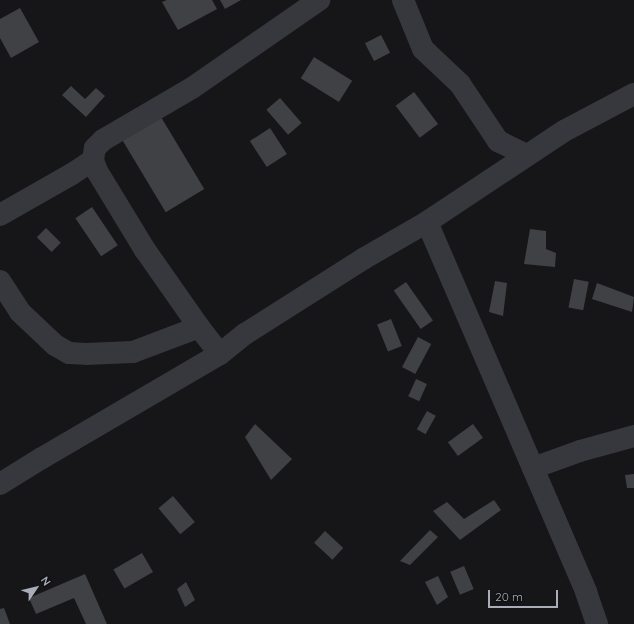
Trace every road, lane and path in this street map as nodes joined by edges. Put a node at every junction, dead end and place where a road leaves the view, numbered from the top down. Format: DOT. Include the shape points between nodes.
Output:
graph roads {
  1 [pos="319,0"];
  2 [pos="403,0"];
  3 [pos="634,94"];
  4 [pos="526,155"];
  5 [pos="92,160"];
  6 [pos="0,215"];
  7 [pos="427,222"];
  8 [pos="0,281"];
  9 [pos="199,327"];
  10 [pos="220,354"];
  11 [pos="634,436"];
  12 [pos="533,468"];
  13 [pos="0,484"];
  14 [pos="597,624"];
  1 -- 5 [label="street" via="192,88 103,140 94,148"];
  2 -- 4 [label="street" via="423,49 460,84 498,141"];
  3 -- 4 [label="street" via="564,131"];
  4 -- 7 [label="street"];
  5 -- 6 [label="street" via="66,178"];
  5 -- 9 [label="street" via="145,250"];
  7 -- 10 [label="street" via="363,259 245,334"];
  7 -- 12 [label="street"];
  8 -- 9 [label="street" via="20,312 55,345 69,353 133,352"];
  9 -- 10 [label="street"];
  10 -- 13 [label="street"];
  11 -- 12 [label="street" via="580,451"];
  12 -- 14 [label="street"];
}
